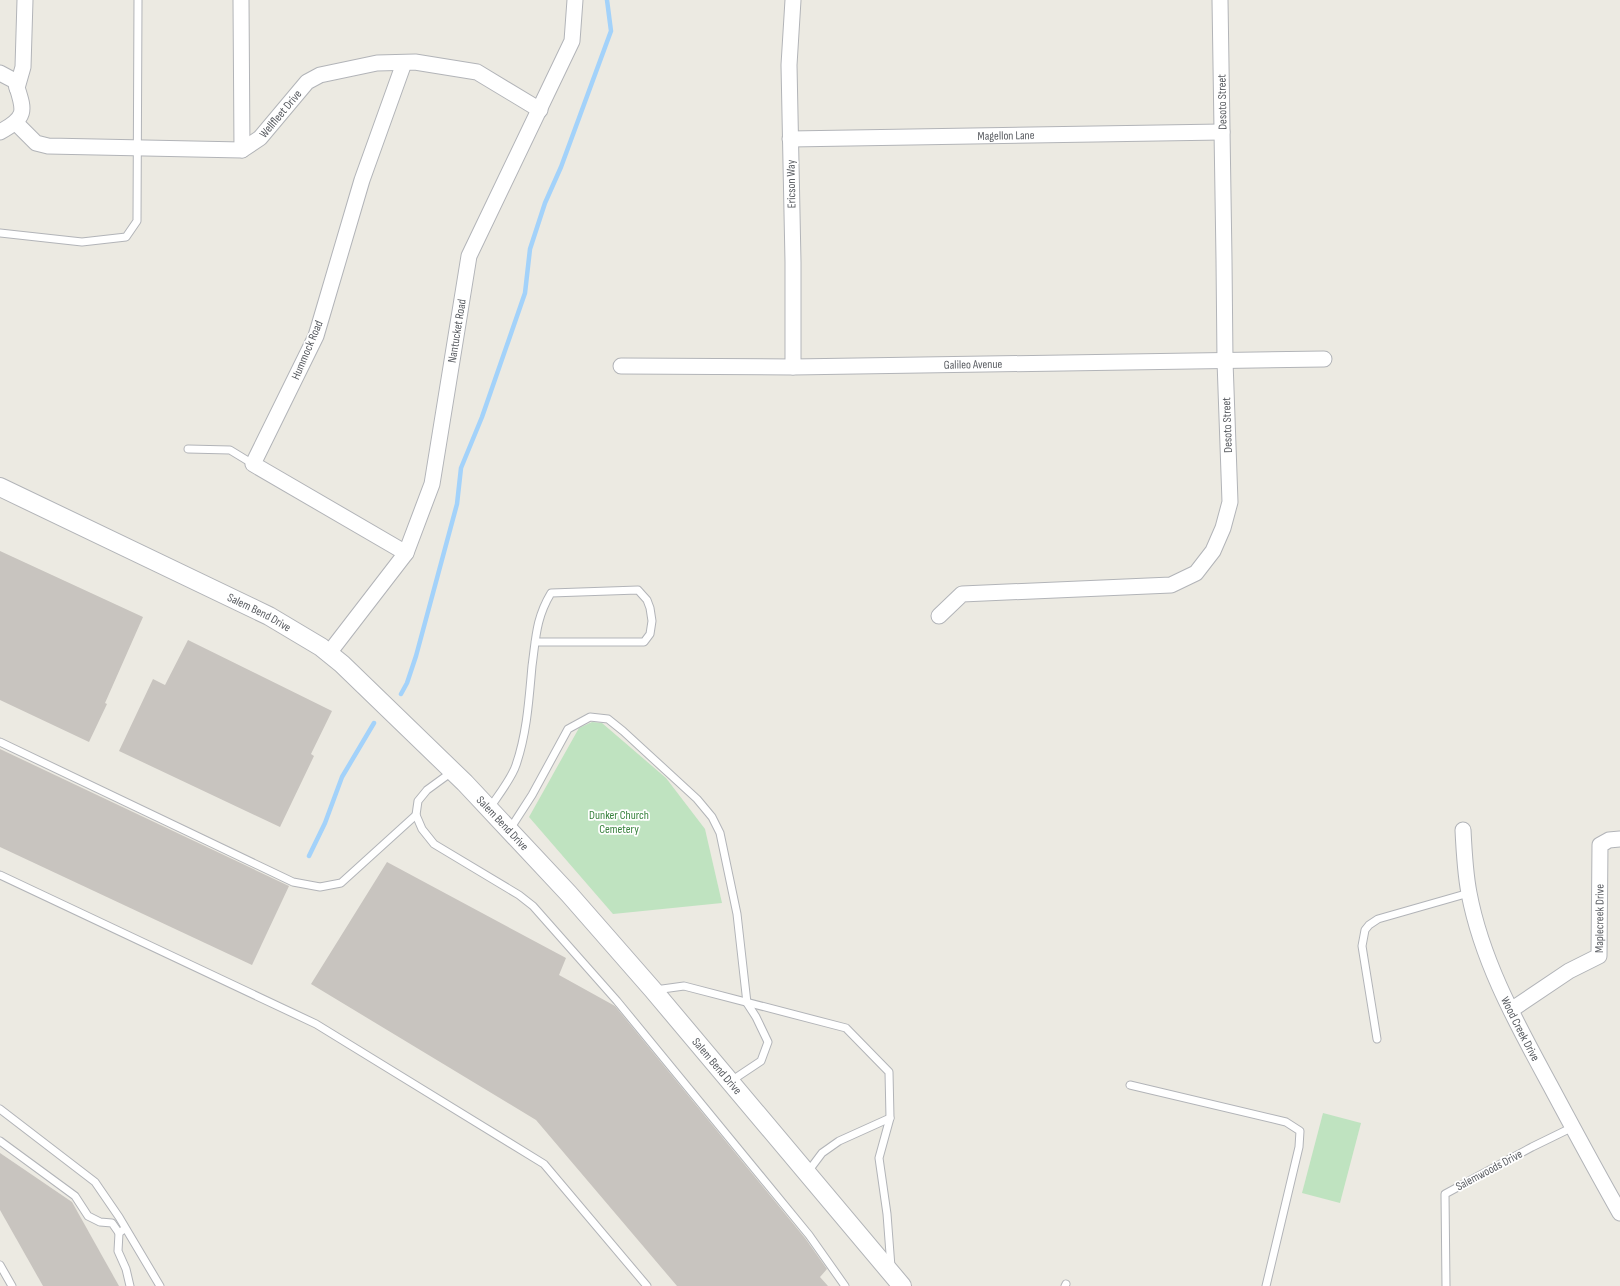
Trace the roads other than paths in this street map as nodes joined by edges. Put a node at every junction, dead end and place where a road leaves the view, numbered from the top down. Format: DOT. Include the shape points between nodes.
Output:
graph roads {
  1 [pos="25,0"];
  2 [pos="138,0"];
  3 [pos="241,0"];
  4 [pos="575,0"];
  5 [pos="793,0"];
  6 [pos="1220,0"];
  7 [pos="404,63"];
  8 [pos="0,73"];
  9 [pos="17,88"];
  10 [pos="540,110"];
  11 [pos="16,123"];
  12 [pos="0,132"];
  13 [pos="1222,132"];
  14 [pos="790,139"];
  15 [pos="137,149"];
  16 [pos="242,150"];
  17 [pos="0,233"];
  18 [pos="1324,359"];
  19 [pos="1225,361"];
  20 [pos="622,366"];
  21 [pos="793,368"];
  22 [pos="188,449"];
  23 [pos="253,464"];
  24 [pos="0,487"];
  25 [pos="406,553"];
  26 [pos="939,616"];
  27 [pos="535,642"];
  28 [pos="329,653"];
  29 [pos="0,742"];
  30 [pos="453,771"];
  31 [pos="489,809"];
  32 [pos="416,815"];
  33 [pos="1463,830"];
  34 [pos="508,831"];
  35 [pos="1620,840"];
  36 [pos="0,875"];
  37 [pos="1469,893"];
  38 [pos="653,990"];
  39 [pos="747,1003"];
  40 [pos="1511,1010"];
  41 [pos="1377,1039"];
  42 [pos="730,1082"];
  43 [pos="1130,1085"];
  44 [pos="0,1109"];
  45 [pos="890,1118"];
  46 [pos="1573,1127"];
  47 [pos="0,1141"];
  48 [pos="806,1173"];
  49 [pos="1620,1213"];
  50 [pos="122,1231"];
  51 [pos="0,1265"];
  52 [pos="897,1280"];
  53 [pos="12,1286"];
  54 [pos="130,1286"];
  55 [pos="160,1286"];
  56 [pos="647,1286"];
  57 [pos="845,1286"];
  58 [pos="1266,1286"];
  59 [pos="1446,1286"];
  1 -- 9 [label="street" via="23,67"];
  2 -- 15 [label="lane"];
  3 -- 16 [label="street"];
  4 -- 10 [label="street, Nantucket Road" via="572,42"];
  5 -- 14 [label="street, Ericson Way" via="789,65"];
  6 -- 13 [label="street, Desoto Street"];
  7 -- 10 [label="street, Wellfleet Drive" via="415,62 478,72"];
  7 -- 16 [label="street, Wellfleet Drive" via="377,63 320,75 307,82 260,138"];
  7 -- 23 [label="street, Hummock Road" via="362,180 316,336"];
  8 -- 9 [label="street" via="15,81"];
  9 -- 11 [label="street" via="23,107"];
  10 -- 25 [label="street, Nantucket Road" via="469,256 432,484"];
  11 -- 12 [label="street"];
  11 -- 15 [label="street" via="36,142 48,146"];
  13 -- 14 [label="street, Magellon Lane"];
  13 -- 19 [label="street, Desoto Street"];
  14 -- 21 [label="street, Ericson Way"];
  15 -- 16 [label="street"];
  15 -- 17 [label="lane" via="137,221 126,237 82,242"];
  18 -- 19 [label="street, Galileo Avenue"];
  19 -- 21 [label="street, Galileo Avenue"];
  19 -- 26 [label="street, Desoto Street" via="1230,502 1214,551 1196,573 1172,585 962,594"];
  20 -- 21 [label="street, Galileo Avenue"];
  22 -- 23 [label="lane" via="230,450"];
  23 -- 25 [label="street"];
  24 -- 28 [label="street, Salem Bend Drive" via="269,616"];
  25 -- 28 [label="street, Nantucket Road"];
  27 -- 27 [label="lane" via="537,624 551,593 638,590 650,608 650,634 644,642"];
  27 -- 31 [label="lane" via="526,723 516,766"];
  28 -- 30 [label="street, Salem Bend Drive"];
  29 -- 32 [label="lane" via="293,882 320,887 341,883"];
  30 -- 31 [label="street, Salem Bend Drive"];
  30 -- 32 [label="lane" via="427,790 418,801"];
  31 -- 34 [label="street, Salem Bend Drive"];
  32 -- 57 [label="lane" via="422,829 434,844 519,894 533,906 617,1001 809,1235"];
  33 -- 37 [label="street, Wood Creek Drive"];
  34 -- 38 [label="street, Salem Bend Drive"];
  34 -- 39 [label="lane" via="532,795 568,729 590,717 608,719 697,799 712,817 720,834 737,914"];
  35 -- 40 [label="street, Maplecreek Drive" via="1610,840 1600,845 1599,956 1569,971"];
  36 -- 56 [label="lane" via="316,1024 544,1164"];
  37 -- 40 [label="street, Wood Creek Drive" via="1487,956"];
  37 -- 41 [label="lane" via="1378,919 1365,930 1362,946"];
  38 -- 39 [label="lane" via="684,986"];
  38 -- 42 [label="street, Salem Bend Drive"];
  39 -- 42 [label="lane" via="768,1042 761,1062"];
  39 -- 45 [label="lane" via="846,1028 888,1072"];
  40 -- 46 [label="street, Wood Creek Drive"];
  42 -- 48 [label="street, Salem Bend Drive"];
  43 -- 58 [label="lane" via="1286,1122 1300,1131 1299,1147"];
  44 -- 50 [label="lane" via="95,1182 119,1217"];
  45 -- 48 [label="lane" via="840,1141 822,1153"];
  45 -- 52 [label="lane" via="879,1158"];
  46 -- 49 [label="street, Wood Creek Drive"];
  46 -- 59 [label="lane, Salemwoods Drive" via="1445,1194"];
  47 -- 50 [label="lane" via="75,1196 88,1216 100,1222 112,1223"];
  48 -- 52 [label="street, Salem Bend Drive"];
  50 -- 54 [label="lane" via="118,1251"];
  50 -- 55 [label="lane"];
  51 -- 53 [label="lane"];
}
